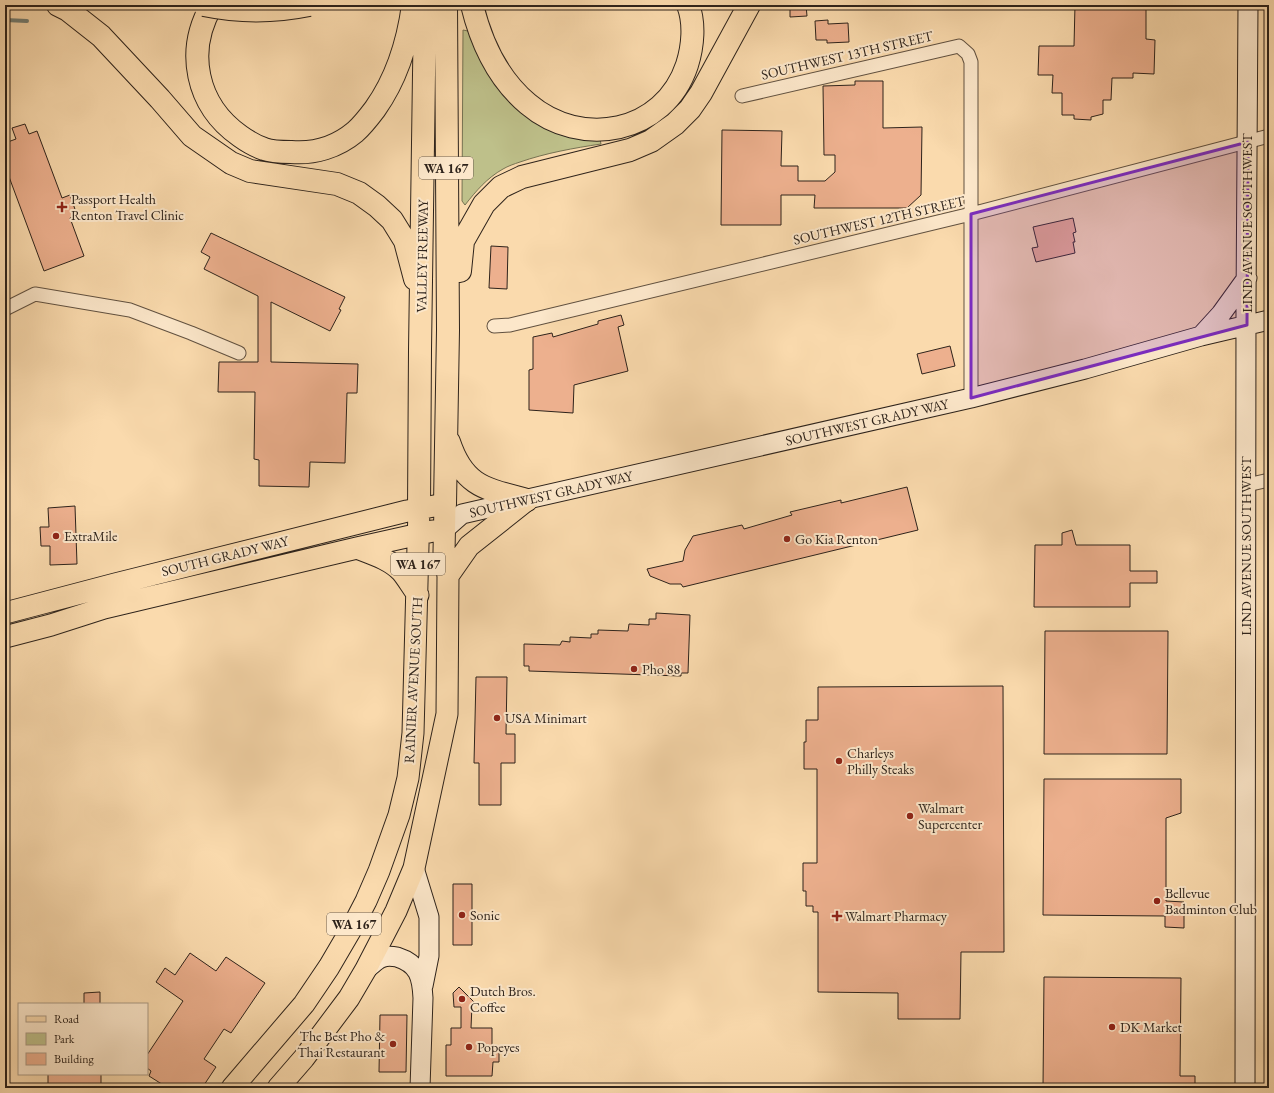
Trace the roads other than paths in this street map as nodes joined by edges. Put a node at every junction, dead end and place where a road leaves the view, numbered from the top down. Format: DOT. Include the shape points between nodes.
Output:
graph roads {
  1 [pos="58,5"];
  2 [pos="204,5"];
  3 [pos="212,5"];
  4 [pos="309,5"];
  5 [pos="413,5"];
  6 [pos="425,5"];
  7 [pos="446,5"];
  8 [pos="472,5"];
  9 [pos="688,5"];
  10 [pos="749,5"];
  11 [pos="1248,5"];
  12 [pos="742,96"];
  13 [pos="1269,136"];
  14 [pos="1248,142"];
  15 [pos="971,214"];
  16 [pos="1247,278"];
  17 [pos="422,299"];
  18 [pos="5,310"];
  19 [pos="1269,320"];
  20 [pos="1246,325"];
  21 [pos="494,326"];
  22 [pos="448,330"];
  23 [pos="1201,336"];
  24 [pos="239,353"];
  25 [pos="971,398"];
  26 [pos="447,438"];
  27 [pos="1269,480"];
  28 [pos="1246,486"];
  29 [pos="526,500"];
  30 [pos="419,508"];
  31 [pos="454,509"];
  32 [pos="445,529"];
  33 [pos="419,533"];
  34 [pos="357,548"];
  35 [pos="448,576"];
  36 [pos="418,595"];
  37 [pos="5,614"];
  38 [pos="5,637"];
  39 [pos="414,868"];
  40 [pos="366,969"];
  41 [pos="423,986"];
  42 [pos="232,1088"];
  43 [pos="278,1088"];
  44 [pos="420,1088"];
  45 [pos="1245,1088"];
  1 -- 17 [label="highway" via="101,36 192,136 224,159 250,171 337,184 359,193 378,206 392,220 405,241"];
  2 -- 4 [label="highway, bridge" via="254,10"];
  3 -- 5 [label="highway" via="200,31 197,59 204,93 216,115 230,130 264,149 305,153 329,147 364,124 394,77"];
  6 -- 17 [label="highway, VALLEY FREEWAY / WA 167"];
  7 -- 22 [label="highway, VALLEY FREEWAY / WA 167"];
  8 -- 9 [label="highway" via="490,56 507,81 528,104 567,126 598,130 617,128 641,119 663,104 674,91 684,74 692,41"];
  10 -- 22 [label="highway" via="701,93 676,124 651,141 630,150 522,177 501,187 484,204 463,241 459,295"];
  11 -- 14 [label="main road, LIND AVENUE SOUTHWEST"];
  12 -- 15 [label="street, SOUTHWEST 13TH STREET" via="959,46 968,54 971,62"];
  13 -- 14 [label="street, SOUTHWEST 12TH STREET"];
  14 -- 15 [label="street, SOUTHWEST 12TH STREET"];
  14 -- 16 [label="main road, LIND AVENUE SOUTHWEST"];
  15 -- 21 [label="street, SOUTHWEST 12TH STREET" via="517,323"];
  15 -- 25 [label="street"];
  16 -- 20 [label="main road, LIND AVENUE SOUTHWEST"];
  16 -- 23 [label="main road"];
  17 -- 30 [label="highway, VALLEY FREEWAY / WA 167"];
  18 -- 24 [label="street" via="35,294 130,310"];
  19 -- 20 [label="main road, SOUTHWEST GRADY WAY"];
  20 -- 23 [label="main road, SOUTHWEST GRADY WAY"];
  20 -- 28 [label="main road, LIND AVENUE SOUTHWEST"];
  22 -- 26 [label="highway, VALLEY FREEWAY"];
  23 -- 25 [label="main road, SOUTHWEST GRADY WAY"];
  25 -- 29 [label="main road, SOUTHWEST GRADY WAY"];
  26 -- 29 [label="highway" via="462,471 476,483 496,492"];
  26 -- 31 [label="highway, VALLEY FREEWAY / WA 167"];
  27 -- 28 [label="street"];
  28 -- 45 [label="main road, LIND AVENUE SOUTHWEST"];
  29 -- 31 [label="main road, SOUTHWEST GRADY WAY"];
  29 -- 35 [label="main road" via="469,546"];
  30 -- 31 [label="main road, SOUTH GRADY WAY"];
  30 -- 33 [label="main road, RAINIER AVENUE SOUTH / WA 167"];
  30 -- 37 [label="main road, SOUTH GRADY WAY"];
  31 -- 32 [label="main road, RAINIER AVENUE SOUTH / WA 167"];
  32 -- 33 [label="main road, SOUTH GRADY WAY"];
  32 -- 35 [label="main road, RAINIER AVENUE SOUTH / WA 167" via="444,552"];
  33 -- 34 [label="main road, SOUTH GRADY WAY"];
  33 -- 36 [label="main road, RAINIER AVENUE SOUTH / WA 167"];
  34 -- 36 [label="main road" via="392,563 402,572"];
  34 -- 38 [label="main road, SOUTH GRADY WAY" via="104,608"];
  35 -- 39 [label="main road, RAINIER AVENUE SOUTH / WA 167" via="447,714"];
  36 -- 42 [label="main road, RAINIER AVENUE SOUTH / WA 167" via="413,733 408,778 399,815 379,871 353,926 304,1004"];
  39 -- 40 [label="main road, RAINIER AVENUE SOUTH / WA 167" via="396,911"];
  39 -- 41 [label="main road" via="429,917 429,956"];
  40 -- 41 [label="main road" via="382,957 404,959 417,970"];
  40 -- 43 [label="main road, RAINIER AVENUE SOUTH / WA 167" via="349,998"];
  41 -- 44 [label="main road"];
}
